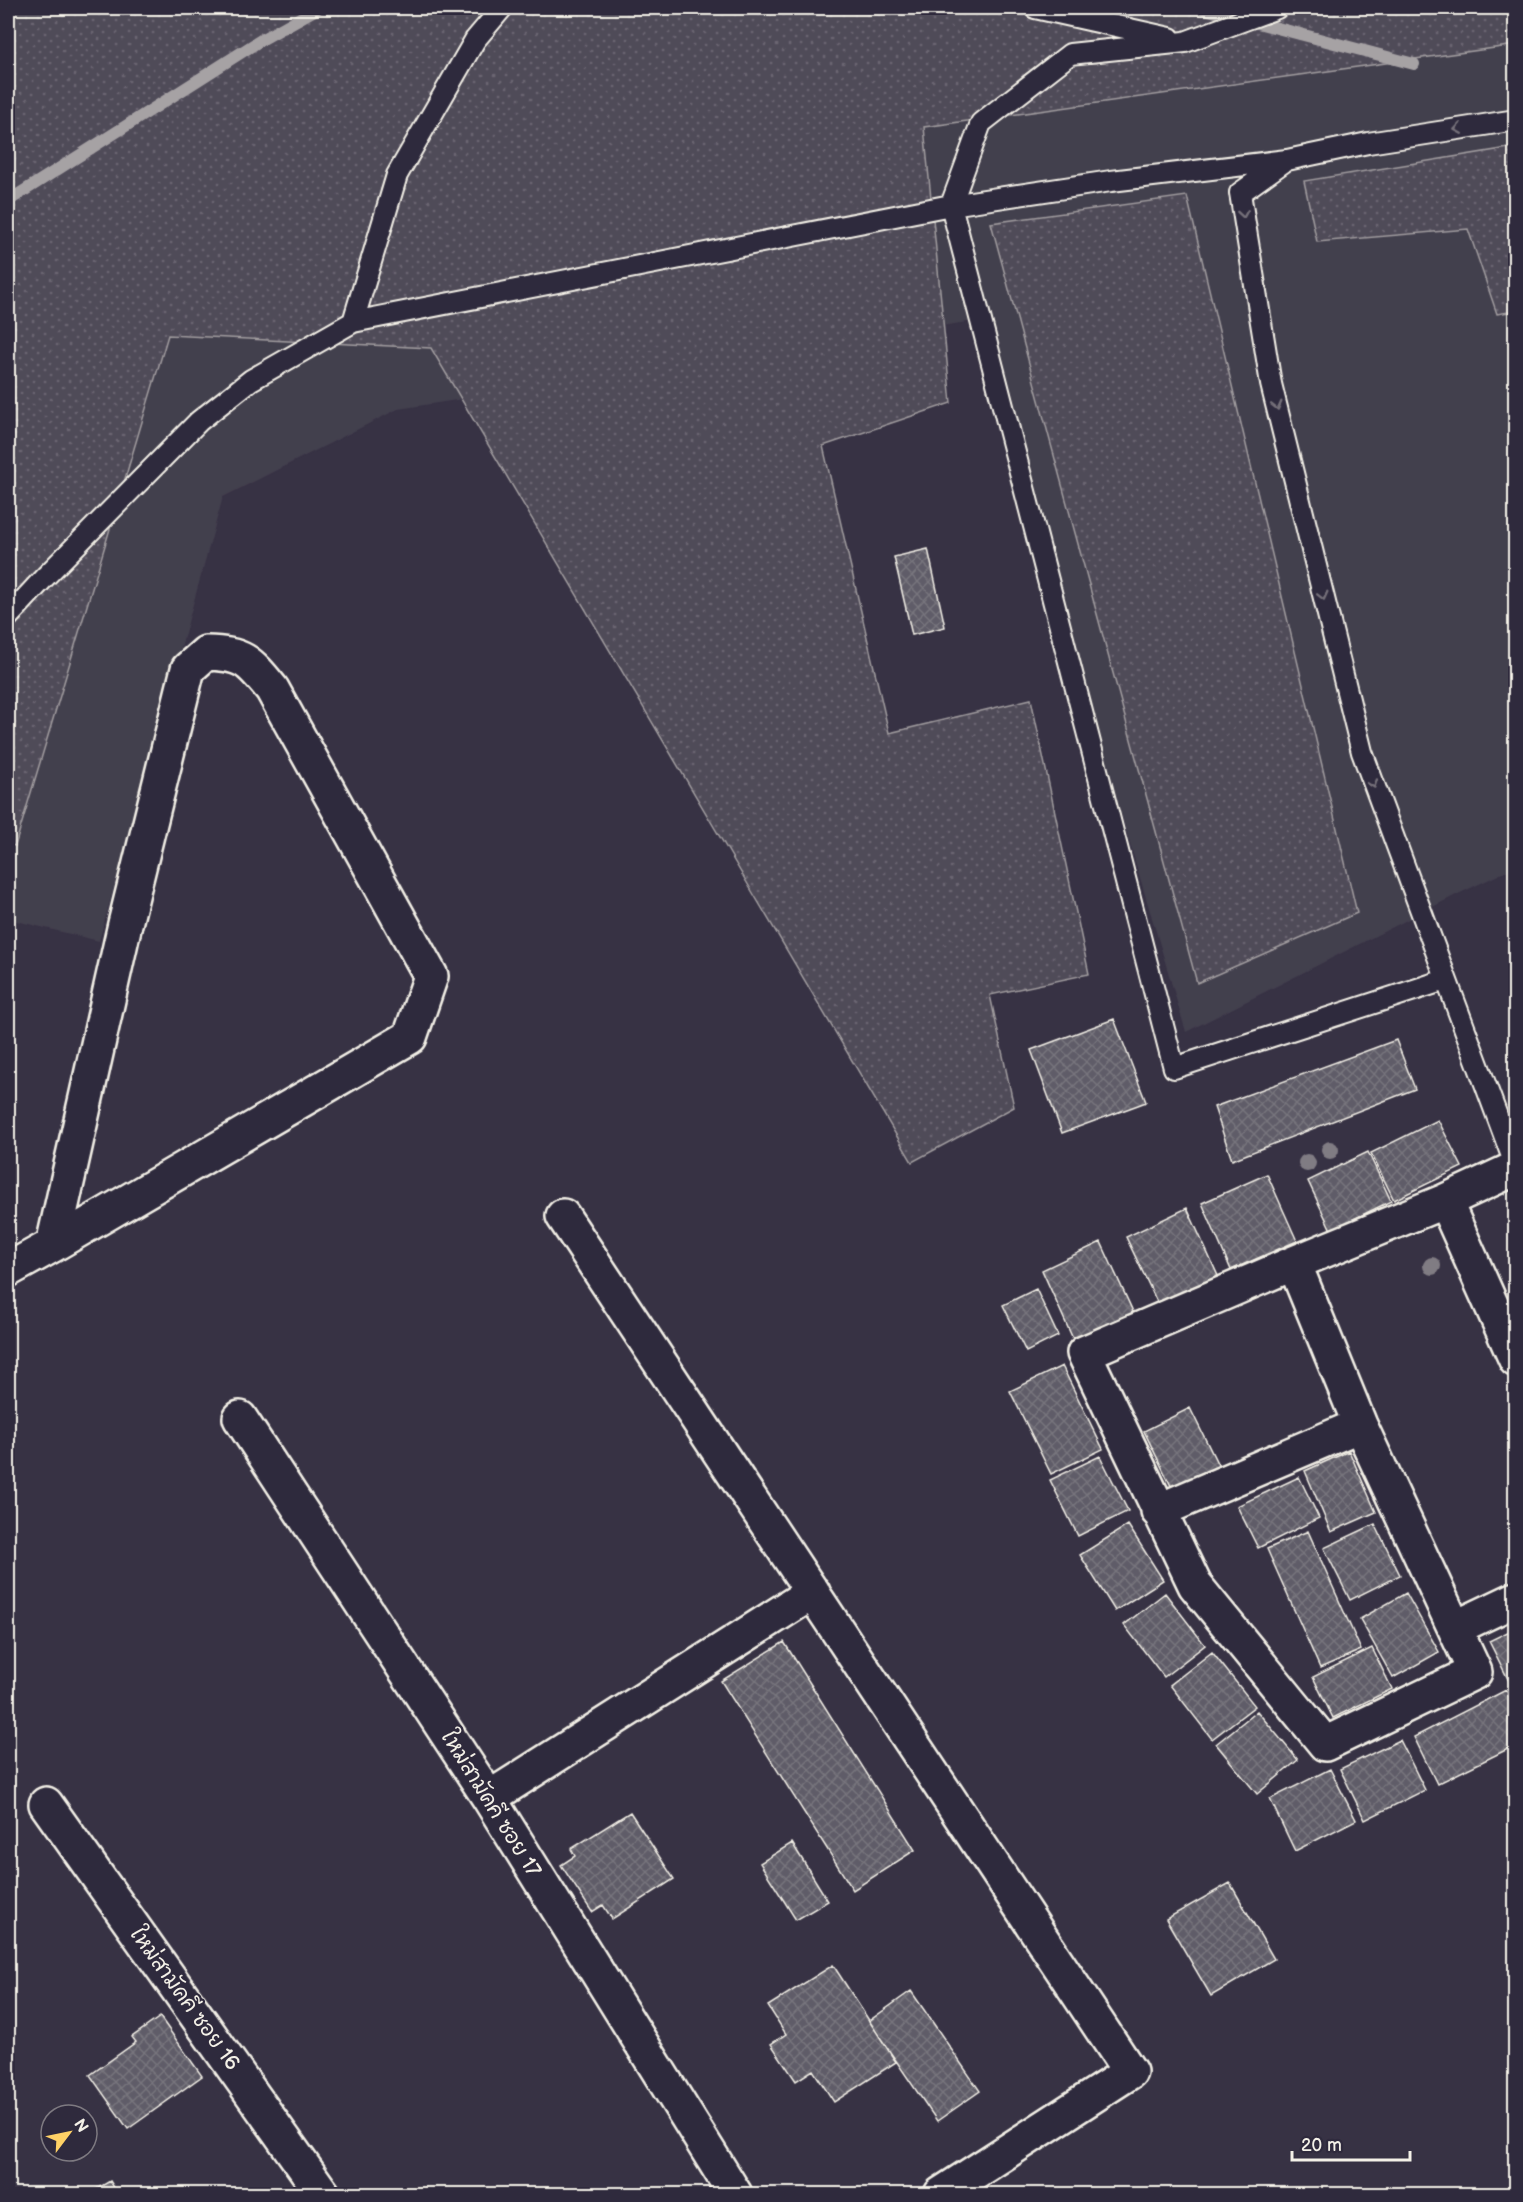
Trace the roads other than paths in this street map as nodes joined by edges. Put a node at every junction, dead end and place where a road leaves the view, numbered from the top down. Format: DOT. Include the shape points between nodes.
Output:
graph roads {
  1 [pos="502,8"];
  2 [pos="1035,8"];
  3 [pos="1277,8"];
  4 [pos="1185,42"];
  5 [pos="1515,120"];
  6 [pos="1287,160"];
  7 [pos="951,205"];
  8 [pos="353,322"];
  9 [pos="8,617"];
  10 [pos="1445,980"];
  11 [pos="1515,1168"];
  12 [pos="1445,1201"];
  13 [pos="563,1216"];
  14 [pos="53,1245"];
  15 [pos="1294,1263"];
  16 [pos="8,1270"];
  17 [pos="1515,1360"];
  18 [pos="240,1418"];
  19 [pos="1360,1425"];
  20 [pos="1158,1511"];
  21 [pos="813,1592"];
  22 [pos="1515,1599"];
  23 [pos="1455,1628"];
  24 [pos="489,1798"];
  25 [pos="46,1804"];
  26 [pos="323,2194"];
  27 [pos="735,2194"];
  28 [pos="941,2194"];
  1 -- 8 [label="lane" via="475,39 397,175"];
  2 -- 4 [label="lane"];
  3 -- 4 [label="lane"];
  4 -- 7 [label="lane" via="1070,54 981,123"];
  5 -- 6 [label="lane, one-way"];
  6 -- 7 [label="lane"];
  6 -- 10 [label="lane, one-way" via="1240,193 1271,384 1362,752"];
  7 -- 8 [label="lane"];
  7 -- 10 [label="lane" via="1174,1068"];
  8 -- 9 [label="lane" via="251,380 199,421"];
  10 -- 11 [label="lane"];
  11 -- 12 [label="street"];
  12 -- 15 [label="street"];
  12 -- 17 [label="street"];
  13 -- 21 [label="street"];
  14 -- 14 [label="street" via="410,1036 431,976 272,689 250,663 228,654 206,653 188,669 122,936"];
  14 -- 16 [label="street"];
  15 -- 19 [label="street"];
  15 -- 20 [label="street" via="1084,1353"];
  18 -- 24 [label="street, ใหม่สามัคคี ซอย 17"];
  19 -- 20 [label="street"];
  19 -- 23 [label="street"];
  20 -- 23 [label="street" via="1195,1585 1325,1744 1475,1672"];
  21 -- 24 [label="street"];
  21 -- 28 [label="street" via="1130,2072"];
  22 -- 23 [label="street"];
  24 -- 27 [label="street, ใหม่สามัคคี ซอย 17"];
  25 -- 26 [label="street, ใหม่สามัคคี ซอย 16"];
}
